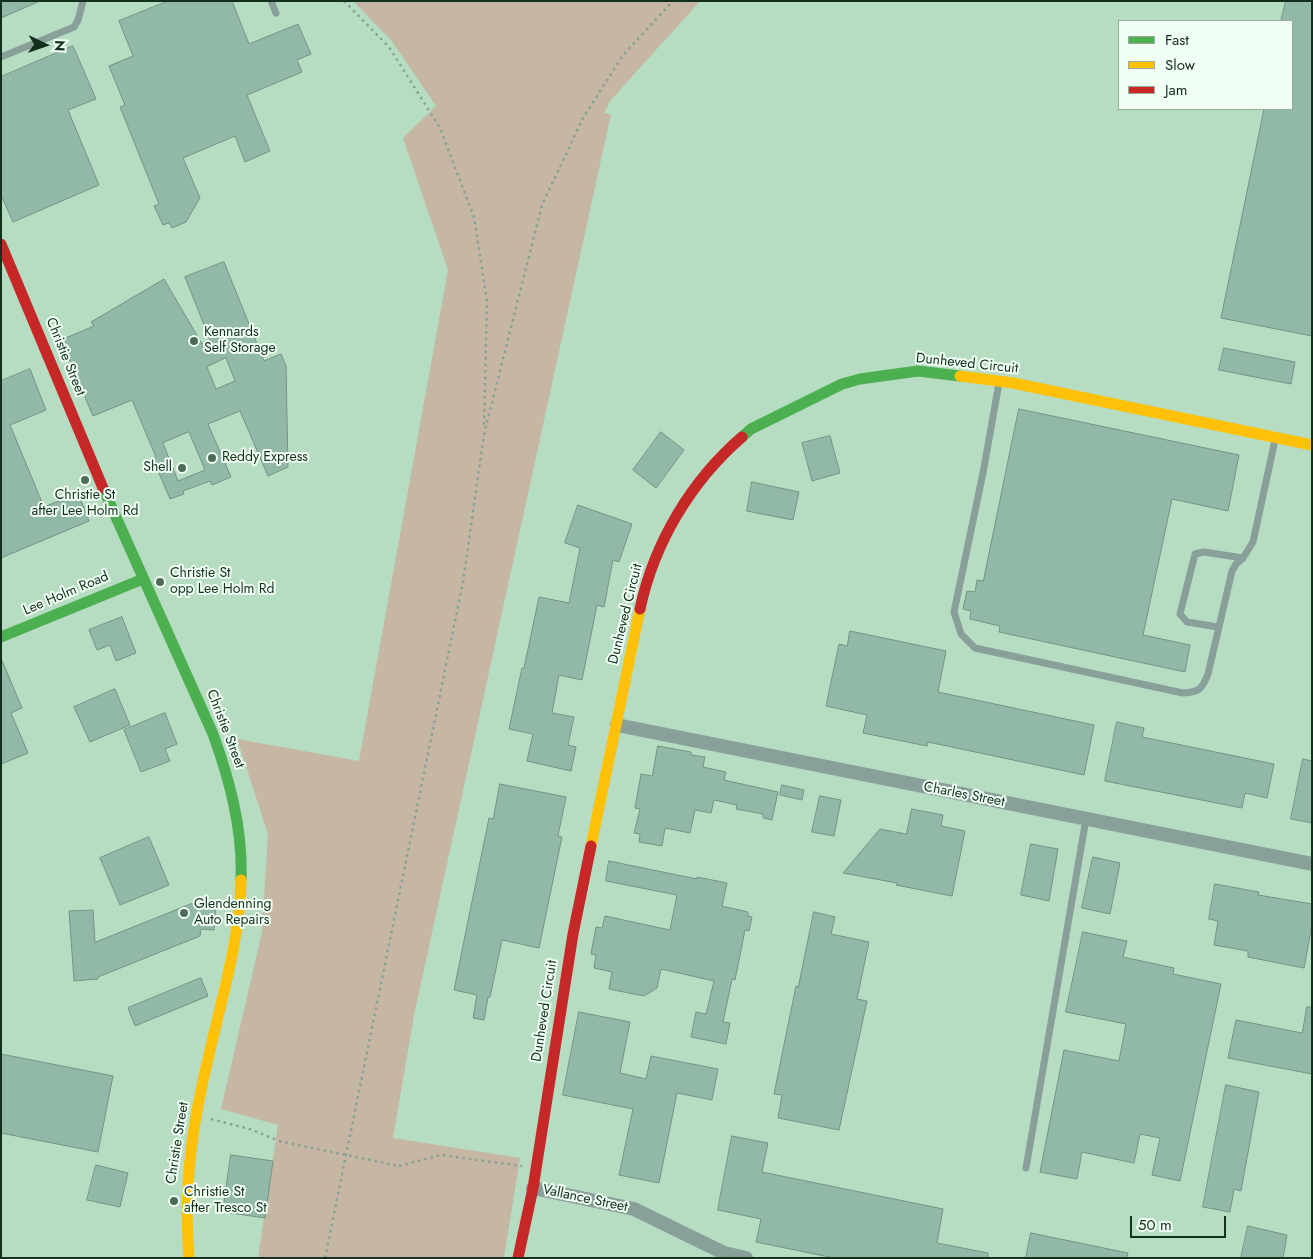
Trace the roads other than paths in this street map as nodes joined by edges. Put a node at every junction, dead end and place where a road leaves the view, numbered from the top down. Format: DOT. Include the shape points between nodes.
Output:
graph roads {
  1 [pos="83,1"];
  2 [pos="271,1"];
  3 [pos="276,13"];
  4 [pos="1,57"];
  5 [pos="1,244"];
  6 [pos="999,381"];
  7 [pos="1276,437"];
  8 [pos="1312,444"];
  9 [pos="1243,558"];
  10 [pos="143,579"];
  11 [pos="1218,627"];
  12 [pos="1,637"];
  13 [pos="617,725"];
  14 [pos="1086,819"];
  15 [pos="1312,864"];
  16 [pos="1026,1168"];
  17 [pos="533,1188"];
  18 [pos="723,1255"];
  19 [pos="189,1258"];
  20 [pos="518,1258"];
  21 [pos="746,1258"];
  1 -- 4 [label="lane" via="74,27"];
  2 -- 3 [label="lane"];
  5 -- 10 [label="street, Christie Street"];
  6 -- 7 [label="street, Dunheved Circuit"];
  6 -- 11 [label="lane" via="954,612 961,634 975,648 1183,693 1203,687"];
  6 -- 13 [label="street, Dunheved Circuit" via="918,371 860,379 842,384 751,429 728,450 685,500 656,556 645,587"];
  7 -- 8 [label="street, Dunheved Circuit"];
  7 -- 9 [label="lane" via="1253,542"];
  9 -- 11 [label="lane" via="1232,571"];
  9 -- 11 [label="lane" via="1204,552 1195,554 1180,614 1187,622"];
  10 -- 12 [label="street, Lee Holm Road"];
  10 -- 19 [label="street, Christie Street" via="220,751 233,795 240,846 238,920 190,1145 185,1193"];
  13 -- 14 [label="street, Charles Street"];
  13 -- 17 [label="street, Dunheved Circuit" via="573,934"];
  14 -- 15 [label="street, Charles Street"];
  14 -- 16 [label="lane"];
  17 -- 18 [label="street, Vallance Street" via="634,1209"];
  17 -- 20 [label="street, Dunheved Circuit"];
  18 -- 21 [label="street, Vallance Street"];
}
